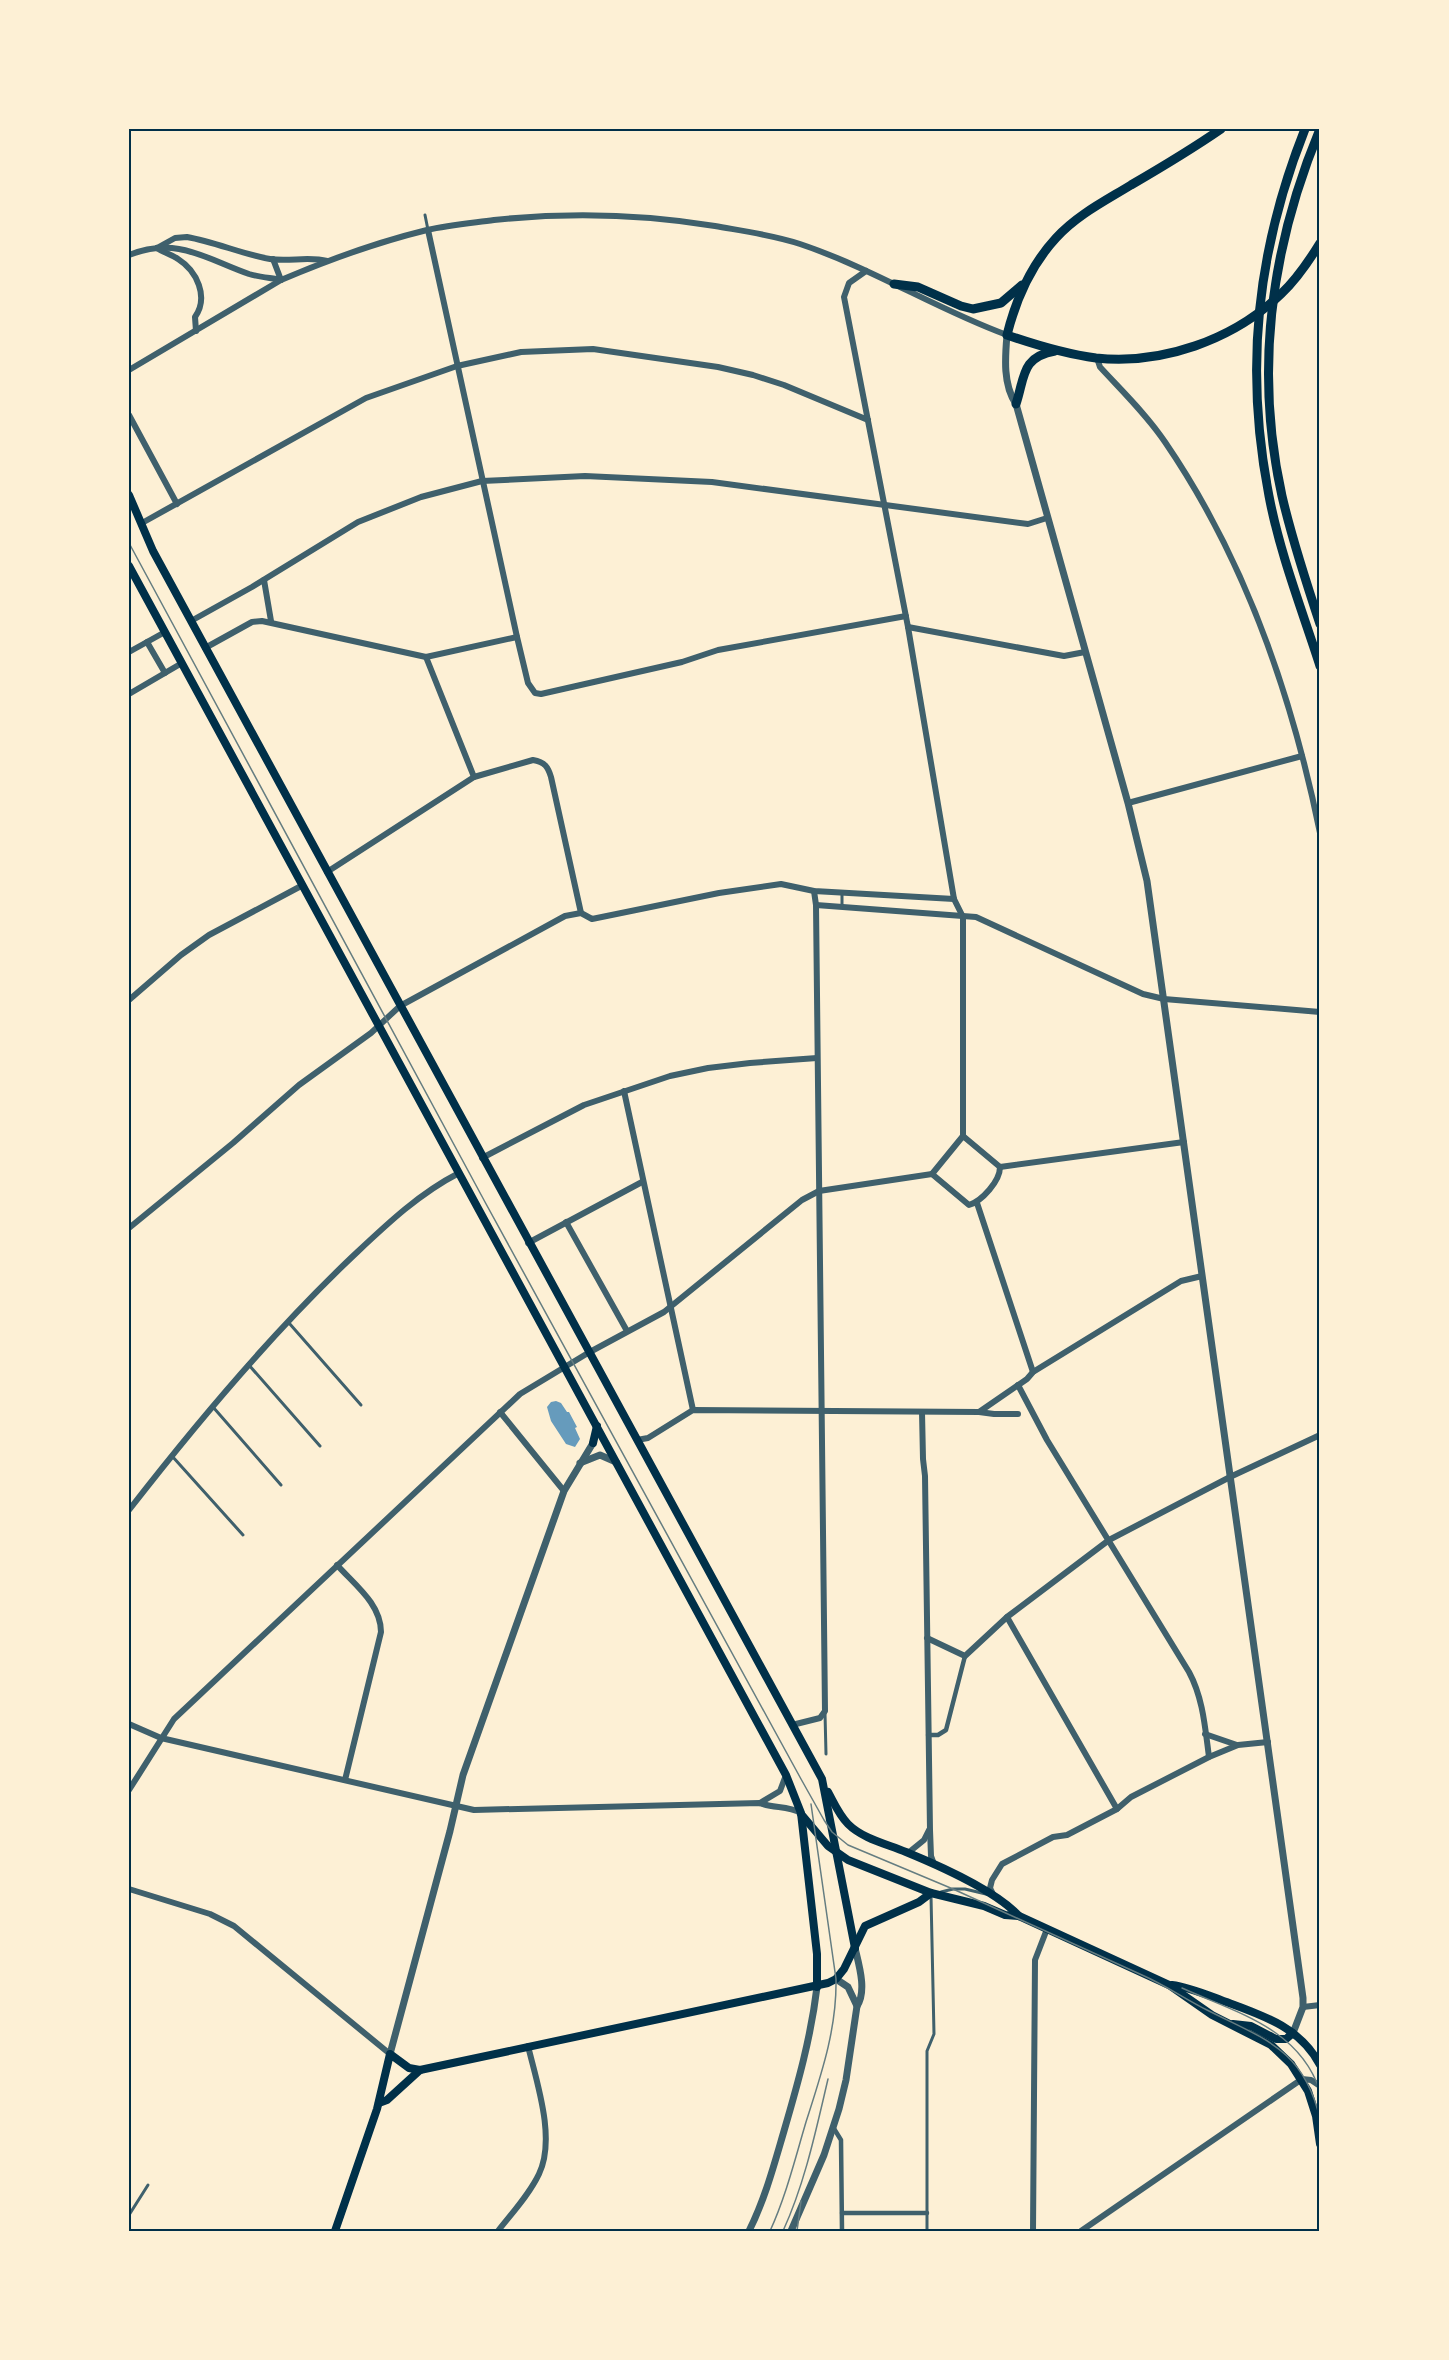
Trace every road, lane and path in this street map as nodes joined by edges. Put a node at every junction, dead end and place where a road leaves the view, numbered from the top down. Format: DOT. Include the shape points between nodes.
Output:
graph roads {
  1 [pos="1221,129"];
  2 [pos="1305,129"];
  3 [pos="1320,129"];
  4 [pos="424,216"];
  5 [pos="428,230"];
  6 [pos="1320,243"];
  7 [pos="157,248"];
  8 [pos="129,255"];
  9 [pos="273,259"];
  10 [pos="328,262"];
  11 [pos="866,271"];
  12 [pos="281,280"];
  13 [pos="894,284"];
  14 [pos="1024,284"];
  15 [pos="196,331"];
  16 [pos="1007,335"];
  17 [pos="1055,351"];
  18 [pos="1097,358"];
  19 [pos="458,366"];
  20 [pos="129,370"];
  21 [pos="1016,404"];
  22 [pos="129,415"];
  23 [pos="868,420"];
  24 [pos="482,481"];
  25 [pos="129,495"];
  26 [pos="177,504"];
  27 [pos="884,504"];
  28 [pos="1047,518"];
  29 [pos="142,523"];
  30 [pos="129,566"];
  31 [pos="264,580"];
  32 [pos="906,615"];
  33 [pos="191,621"];
  34 [pos="271,621"];
  35 [pos="1320,624"];
  36 [pos="908,627"];
  37 [pos="165,632"];
  38 [pos="517,637"];
  39 [pos="147,642"];
  40 [pos="205,648"];
  41 [pos="129,651"];
  42 [pos="1085,652"];
  43 [pos="426,657"];
  44 [pos="182,663"];
  45 [pos="1320,666"];
  46 [pos="165,673"];
  47 [pos="129,694"];
  48 [pos="1302,756"];
  49 [pos="474,777"];
  50 [pos="1128,803"];
  51 [pos="1320,833"];
  52 [pos="327,872"];
  53 [pos="303,885"];
  54 [pos="814,891"];
  55 [pos="842,893"];
  56 [pos="954,899"];
  57 [pos="816,905"];
  58 [pos="842,907"];
  59 [pos="581,913"];
  60 [pos="963,917"];
  61 [pos="1164,999"];
  62 [pos="129,1000"];
  63 [pos="400,1006"];
  64 [pos="1320,1012"];
  65 [pos="379,1026"];
  66 [pos="817,1058"];
  67 [pos="624,1091"];
  68 [pos="963,1136"];
  69 [pos="1184,1142"];
  70 [pos="482,1158"];
  71 [pos="1000,1167"];
  72 [pos="459,1173"];
  73 [pos="932,1174"];
  74 [pos="642,1182"];
  75 [pos="819,1191"];
  76 [pos="977,1203"];
  77 [pos="566,1222"];
  78 [pos="129,1228"];
  79 [pos="528,1243"];
  80 [pos="1202,1276"];
  81 [pos="671,1306"];
  82 [pos="288,1321"];
  83 [pos="627,1331"];
  84 [pos="588,1353"];
  85 [pos="248,1364"];
  86 [pos="569,1364"];
  87 [pos="1033,1372"];
  88 [pos="1018,1385"];
  89 [pos="361,1405"];
  90 [pos="211,1406"];
  91 [pos="693,1410"];
  92 [pos="820,1410"];
  93 [pos="500,1412"];
  94 [pos="922,1412"];
  95 [pos="979,1412"];
  96 [pos="1018,1414"];
  97 [pos="597,1426"];
  98 [pos="1320,1435"];
  99 [pos="636,1439"];
  100 [pos="593,1443"];
  101 [pos="320,1446"];
  102 [pos="171,1455"];
  103 [pos="580,1463"];
  104 [pos="618,1463"];
  105 [pos="1230,1477"];
  106 [pos="280,1485"];
  107 [pos="564,1491"];
  108 [pos="129,1510"];
  109 [pos="243,1535"];
  110 [pos="1109,1540"];
  111 [pos="337,1565"];
  112 [pos="1007,1617"];
  113 [pos="927,1638"];
  114 [pos="965,1656"];
  115 [pos="825,1711"];
  116 [pos="129,1724"];
  117 [pos="792,1725"];
  118 [pos="1205,1734"];
  119 [pos="928,1735"];
  120 [pos="161,1738"];
  121 [pos="1268,1742"];
  122 [pos="1238,1745"];
  123 [pos="826,1754"];
  124 [pos="1209,1757"];
  125 [pos="786,1775"];
  126 [pos="822,1779"];
  127 [pos="345,1780"];
  128 [pos="129,1790"];
  129 [pos="760,1803"];
  130 [pos="455,1807"];
  131 [pos="1117,1809"];
  132 [pos="801,1813"];
  133 [pos="930,1830"];
  134 [pos="836,1853"];
  135 [pos="908,1853"];
  136 [pos="936,1865"];
  137 [pos="129,1888"];
  138 [pos="931,1893"];
  139 [pos="994,1896"];
  140 [pos="1019,1916"];
  141 [pos="1047,1929"];
  142 [pos="855,1948"];
  143 [pos="836,1979"];
  144 [pos="1169,1984"];
  145 [pos="817,1987"];
  146 [pos="1320,2005"];
  147 [pos="856,2006"];
  148 [pos="1303,2007"];
  149 [pos="1230,2024"];
  150 [pos="1293,2033"];
  151 [pos="528,2046"];
  152 [pos="390,2054"];
  153 [pos="1289,2061"];
  154 [pos="1320,2065"];
  155 [pos="420,2070"];
  156 [pos="1302,2079"];
  157 [pos="1320,2086"];
  158 [pos="379,2103"];
  159 [pos="833,2127"];
  160 [pos="1320,2144"];
  161 [pos="148,2185"];
  162 [pos="842,2213"];
  163 [pos="927,2213"];
  164 [pos="129,2215"];
  165 [pos="335,2231"];
  166 [pos="498,2231"];
  167 [pos="748,2231"];
  168 [pos="791,2231"];
  169 [pos="842,2231"];
  170 [pos="927,2231"];
  171 [pos="1033,2231"];
  172 [pos="1081,2231"];
  1 -- 14 [label="highway" via="1092,209 1057,237"];
  2 -- 45 [label="highway" via="1268,249 1255,344 1257,415 1267,488"];
  3 -- 35 [label="highway" via="1280,251 1269,343 1273,444 1282,496"];
  4 -- 5 [label="lane"];
  5 -- 10 [label="street"];
  5 -- 11 [label="street" via="531,216 632,216 797,243"];
  5 -- 19 [label="street"];
  6 -- 18 [label="highway" via="1281,294 1219,336 1158,356"];
  7 -- 8 [label="street"];
  7 -- 9 [label="street" via="175,238 187,237"];
  7 -- 12 [label="street" via="192,251 251,274"];
  7 -- 15 [label="street" via="185,264 198,283 201,303 195,317"];
  9 -- 10 [label="street"];
  9 -- 12 [label="street"];
  10 -- 12 [label="street"];
  11 -- 13 [label="street"];
  11 -- 23 [label="street" via="849,283 844,297"];
  12 -- 15 [label="street"];
  13 -- 14 [label="highway" via="918,287 973,309 1001,303"];
  13 -- 16 [label="street"];
  14 -- 16 [label="highway"];
  15 -- 20 [label="street"];
  16 -- 17 [label="highway"];
  16 -- 21 [label="street" via="1006,371 1009,394"];
  17 -- 18 [label="highway"];
  17 -- 21 [label="highway" via="1041,354 1028,364"];
  18 -- 48 [label="street" via="1100,367 1165,441 1227,549 1263,633"];
  19 -- 23 [label="street" via="520,352 552,350 593,349 649,356 753,375"];
  19 -- 24 [label="street"];
  19 -- 26 [label="street" via="366,398"];
  21 -- 28 [label="street"];
  22 -- 26 [label="street"];
  23 -- 27 [label="street"];
  24 -- 27 [label="street" via="651,477"];
  24 -- 31 [label="street" via="421,496 379,512"];
  24 -- 38 [label="street"];
  25 -- 29 [label="main road"];
  26 -- 29 [label="street"];
  27 -- 28 [label="street" via="1028,524"];
  27 -- 32 [label="street"];
  28 -- 42 [label="street"];
  29 -- 33 [label="main road"];
  30 -- 37 [label="main road"];
  31 -- 33 [label="street"];
  31 -- 34 [label="street"];
  32 -- 36 [label="street"];
  32 -- 38 [label="street" via="718,650 541,694 528,684"];
  33 -- 40 [label="main road"];
  34 -- 40 [label="street" via="252,622"];
  34 -- 43 [label="street"];
  36 -- 42 [label="street" via="1064,656"];
  36 -- 56 [label="street"];
  37 -- 39 [label="street"];
  37 -- 44 [label="main road"];
  38 -- 43 [label="street"];
  39 -- 41 [label="street"];
  39 -- 46 [label="street"];
  40 -- 52 [label="main road"];
  42 -- 50 [label="street"];
  43 -- 49 [label="street"];
  44 -- 46 [label="street"];
  44 -- 53 [label="main road"];
  46 -- 47 [label="street"];
  48 -- 50 [label="street"];
  48 -- 51 [label="street"];
  49 -- 52 [label="street"];
  49 -- 59 [label="street" via="534,760 548,767"];
  50 -- 61 [label="street" via="1147,881"];
  52 -- 63 [label="main road"];
  53 -- 62 [label="street" via="209,935"];
  53 -- 65 [label="main road"];
  54 -- 55 [label="street"];
  54 -- 57 [label="street"];
  54 -- 59 [label="street" via="781,885 718,893 592,919"];
  55 -- 56 [label="street"];
  55 -- 58 [label="lane"];
  56 -- 60 [label="street"];
  57 -- 58 [label="street"];
  57 -- 66 [label="street"];
  58 -- 60 [label="street"];
  59 -- 63 [label="street" via="549,923"];
  60 -- 61 [label="street" via="976,917 1001,927 1120,985"];
  60 -- 68 [label="street"];
  61 -- 64 [label="street"];
  61 -- 69 [label="street"];
  63 -- 65 [label="street"];
  63 -- 70 [label="main road"];
  65 -- 72 [label="main road"];
  65 -- 78 [label="street" via="300,1085"];
  66 -- 67 [label="street" via="708,1068"];
  66 -- 75 [label="street"];
  67 -- 70 [label="street" via="584,1105"];
  67 -- 74 [label="street"];
  68 -- 71 [label="street"];
  68 -- 73 [label="street"];
  69 -- 71 [label="street"];
  69 -- 80 [label="street"];
  70 -- 79 [label="main road"];
  71 -- 76 [label="street" via="1000,1175"];
  72 -- 82 [label="street" via="395,1217"];
  72 -- 86 [label="main road"];
  73 -- 75 [label="street"];
  73 -- 76 [label="street" via="969,1205"];
  74 -- 77 [label="street"];
  74 -- 81 [label="street"];
  75 -- 81 [label="street" via="802,1200"];
  75 -- 92 [label="street"];
  76 -- 87 [label="street"];
  77 -- 79 [label="street"];
  77 -- 83 [label="street"];
  79 -- 84 [label="main road"];
  80 -- 87 [label="street" via="1181,1281"];
  80 -- 105 [label="street"];
  81 -- 83 [label="street"];
  81 -- 91 [label="street"];
  82 -- 85 [label="street"];
  82 -- 89 [label="lane"];
  83 -- 84 [label="street"];
  84 -- 86 [label="street"];
  84 -- 99 [label="main road"];
  85 -- 90 [label="street"];
  85 -- 101 [label="lane"];
  86 -- 93 [label="street" via="520,1394"];
  86 -- 97 [label="main road"];
  87 -- 88 [label="street"];
  88 -- 95 [label="street"];
  88 -- 110 [label="street"];
  90 -- 102 [label="street"];
  90 -- 106 [label="lane"];
  91 -- 92 [label="street"];
  91 -- 99 [label="street" via="648,1438"];
  92 -- 94 [label="street"];
  92 -- 115 [label="street"];
  93 -- 107 [label="street"];
  93 -- 111 [label="street"];
  94 -- 95 [label="street"];
  94 -- 113 [label="street"];
  95 -- 96 [label="street"];
  97 -- 100 [label="main road"];
  97 -- 104 [label="main road"];
  98 -- 105 [label="street"];
  99 -- 117 [label="main road"];
  100 -- 103 [label="street"];
  102 -- 108 [label="street"];
  102 -- 109 [label="lane"];
  103 -- 104 [label="street" via="598,1455"];
  103 -- 107 [label="street"];
  104 -- 125 [label="main road"];
  105 -- 110 [label="street"];
  105 -- 121 [label="street"];
  107 -- 130 [label="street" via="463,1774"];
  110 -- 112 [label="street"];
  110 -- 118 [label="street" via="1197,1688"];
  111 -- 120 [label="street" via="174,1719"];
  111 -- 127 [label="street" via="374,1605 381,1623"];
  112 -- 114 [label="street"];
  112 -- 131 [label="street"];
  113 -- 114 [label="street"];
  113 -- 119 [label="street"];
  114 -- 119 [label="street" via="946,1730"];
  115 -- 117 [label="street" via="820,1718"];
  115 -- 123 [label="lane"];
  116 -- 120 [label="street"];
  117 -- 126 [label="main road"];
  118 -- 122 [label="street"];
  118 -- 124 [label="street"];
  119 -- 133 [label="street"];
  120 -- 127 [label="street"];
  120 -- 128 [label="street"];
  121 -- 122 [label="street"];
  121 -- 148 [label="street"];
  122 -- 124 [label="street"];
  124 -- 131 [label="street" via="1131,1797"];
  125 -- 129 [label="street" via="780,1791"];
  125 -- 132 [label="main road"];
  126 -- 134 [label="main road"];
  126 -- 135 [label="main road" via="847,1823"];
  127 -- 130 [label="street"];
  129 -- 130 [label="street" via="481,1811"];
  129 -- 132 [label="street"];
  130 -- 152 [label="street"];
  131 -- 139 [label="street" via="1002,1864 990,1888"];
  132 -- 134 [label="main road"];
  132 -- 145 [label="main road" via="818,1954"];
  133 -- 135 [label="street"];
  133 -- 136 [label="street" via="931,1856"];
  134 -- 138 [label="main road"];
  134 -- 142 [label="main road"];
  135 -- 136 [label="main road"];
  136 -- 139 [label="main road"];
  137 -- 152 [label="street" via="210,1914 234,1926"];
  138 -- 139 [label="lane" via="965,1889"];
  138 -- 140 [label="main road"];
  138 -- 142 [label="main road" via="865,1926"];
  138 -- 163 [label="lane" via="934,2034 927,2051"];
  139 -- 140 [label="main road"];
  140 -- 141 [label="main road"];
  141 -- 144 [label="main road"];
  141 -- 171 [label="street" via="1035,1960"];
  142 -- 143 [label="main road"];
  142 -- 147 [label="street" via="861,1981 861,2000"];
  143 -- 145 [label="main road"];
  143 -- 147 [label="street" via="848,1987"];
  144 -- 149 [label="main road"];
  144 -- 150 [label="main road" via="1266,2017"];
  145 -- 151 [label="main road"];
  145 -- 167 [label="street" via="802,2069 769,2181"];
  146 -- 148 [label="street"];
  147 -- 159 [label="street" via="846,2080"];
  148 -- 150 [label="street"];
  149 -- 150 [label="main road" via="1251,2026 1276,2039 1286,2039"];
  149 -- 153 [label="main road" via="1266,2042"];
  150 -- 153 [label="main road" via="1287,2048"];
  150 -- 154 [label="main road"];
  151 -- 155 [label="main road"];
  151 -- 166 [label="street" via="542,2106 545,2152 536,2180"];
  152 -- 155 [label="main road" via="409,2068"];
  152 -- 158 [label="main road"];
  153 -- 156 [label="main road"];
  155 -- 158 [label="main road"];
  156 -- 157 [label="street"];
  156 -- 160 [label="main road" via="1312,2102"];
  156 -- 172 [label="street"];
  158 -- 165 [label="main road"];
  159 -- 162 [label="street" via="842,2140"];
  159 -- 168 [label="street"];
  161 -- 164 [label="lane"];
  162 -- 163 [label="street"];
  162 -- 169 [label="street"];
  163 -- 170 [label="lane"];
}
